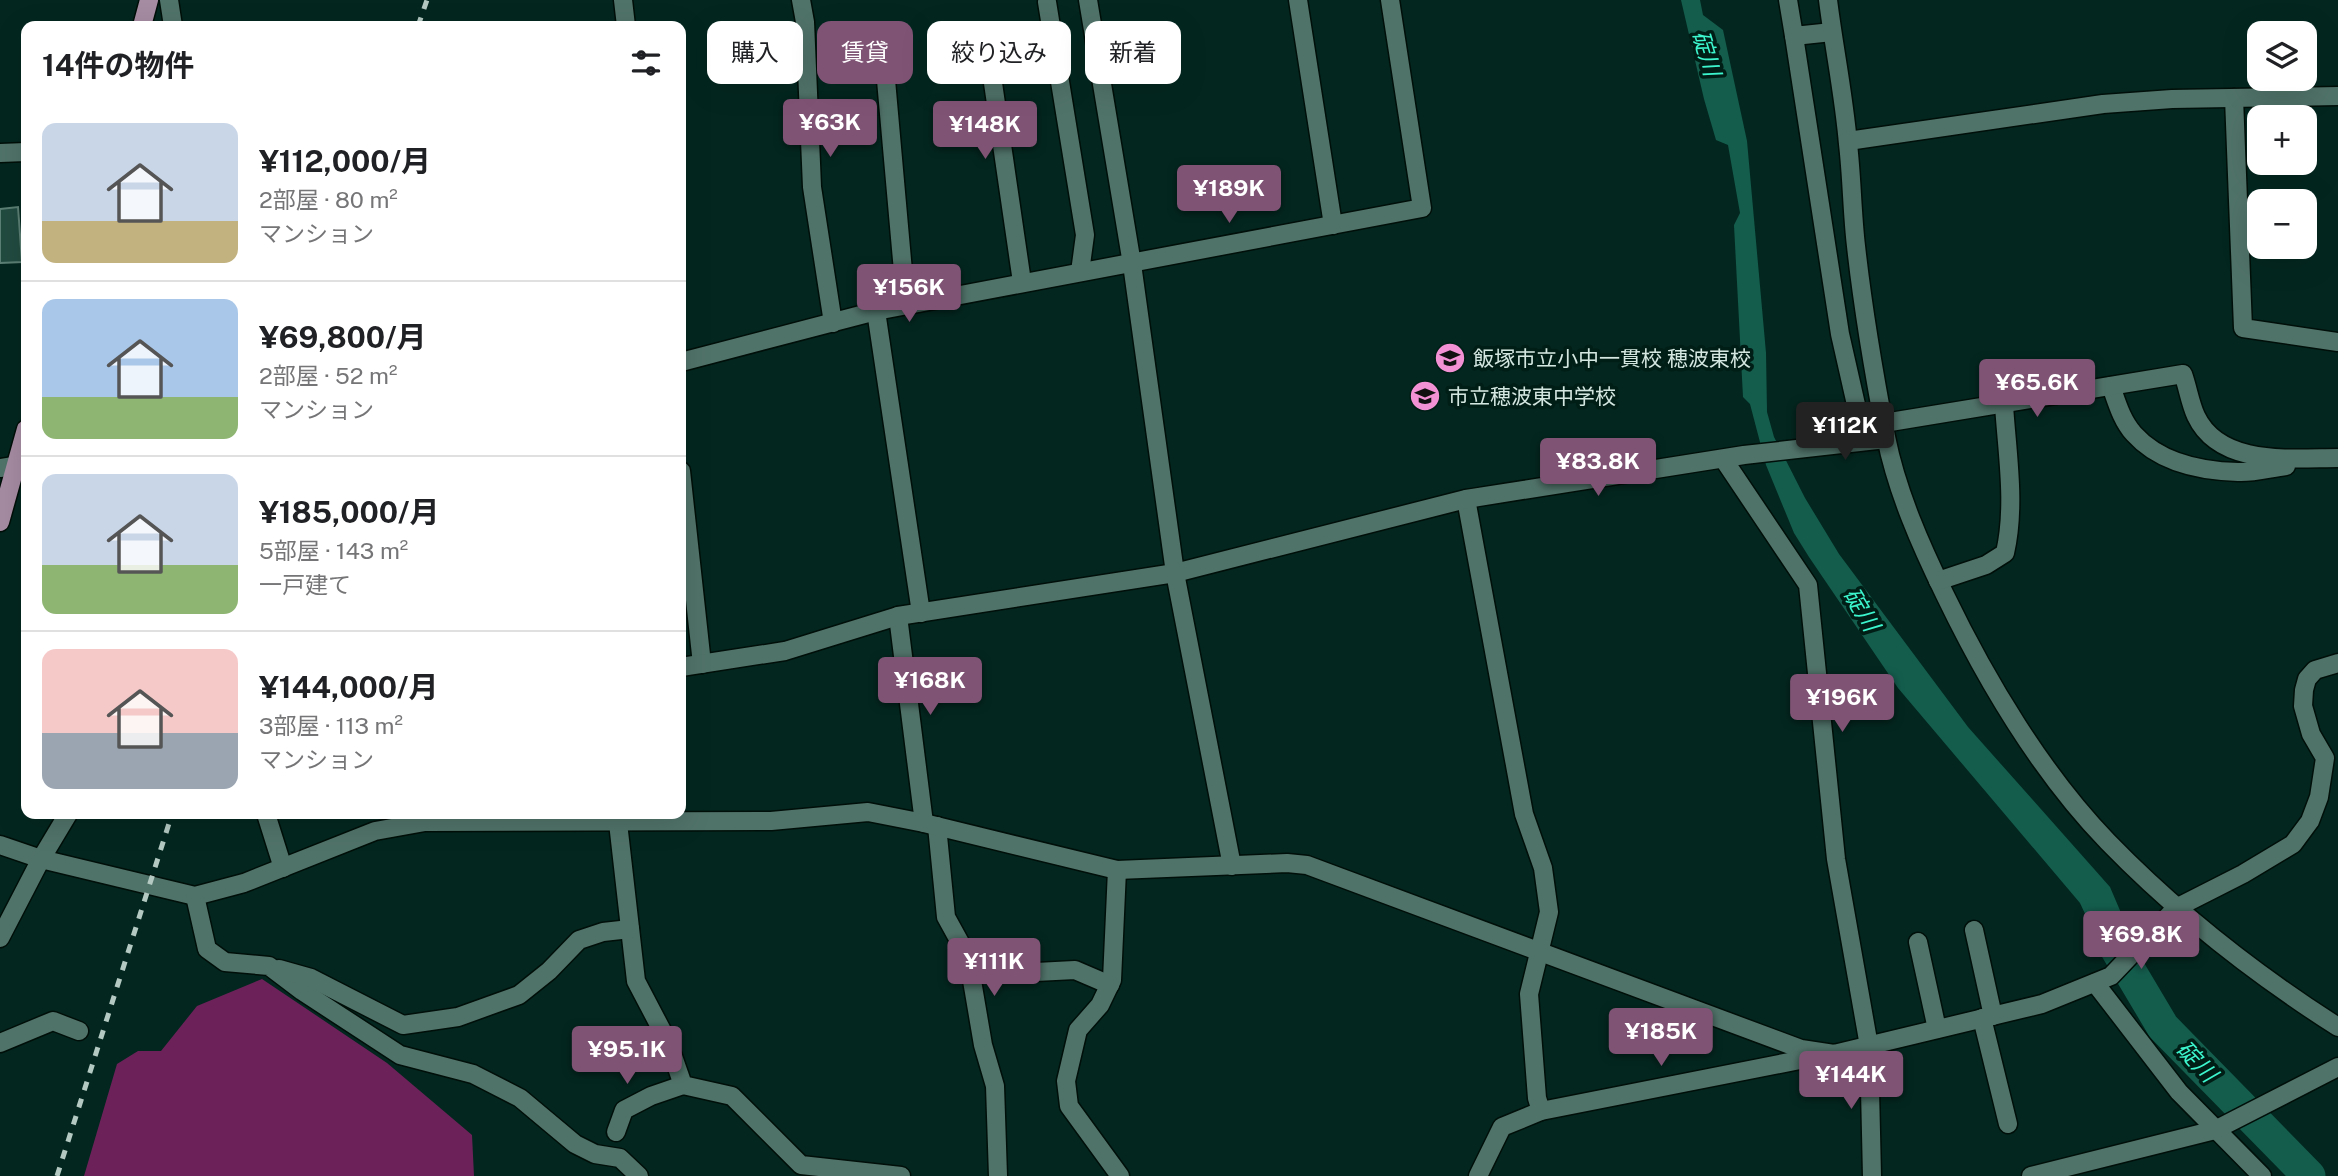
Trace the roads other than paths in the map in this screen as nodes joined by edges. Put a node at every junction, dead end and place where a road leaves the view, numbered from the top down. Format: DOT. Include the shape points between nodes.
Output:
graph roads {
  1 [pos="149,0"];
  2 [pos="169,0"];
  3 [pos="623,0"];
  4 [pos="801,0"];
  5 [pos="1088,0"];
  6 [pos="1298,0"];
  7 [pos="1390,0"];
  8 [pos="1788,0"];
  9 [pos="1828,0"];
  10 [pos="1047,2"];
  11 [pos="143,21"];
  12 [pos="172,21"];
  13 [pos="625,21"];
  14 [pos="1832,32"];
  15 [pos="1794,36"];
  16 [pos="886,84"];
  17 [pos="993,84"];
  18 [pos="2338,96"];
  19 [pos="2234,98"];
  20 [pos="1848,141"];
  21 [pos="21,152"];
  22 [pos="0,153"];
  23 [pos="1333,225"];
  24 [pos="1132,264"];
  25 [pos="1080,272"];
  26 [pos="1023,282"];
  27 [pos="906,305"];
  28 [pos="876,310"];
  29 [pos="833,323"];
  30 [pos="2338,342"];
  31 [pos="686,361"];
  32 [pos="2111,386"];
  33 [pos="2004,405"];
  34 [pos="1885,431"];
  35 [pos="1864,440"];
  36 [pos="21,444"];
  37 [pos="2338,458"];
  38 [pos="1724,460"];
  39 [pos="14,466"];
  40 [pos="1466,499"];
  41 [pos="686,517"];
  42 [pos="0,522"];
  43 [pos="1175,573"];
  44 [pos="1938,581"];
  45 [pos="921,613"];
  46 [pos="898,615"];
  47 [pos="2338,663"];
  48 [pos="702,664"];
  49 [pos="686,666"];
  50 [pos="65,819"];
  51 [pos="268,819"];
  52 [pos="569,819"];
  53 [pos="617,819"];
  54 [pos="668,819"];
  55 [pos="930,825"];
  56 [pos="0,845"];
  57 [pos="41,859"];
  58 [pos="1232,866"];
  59 [pos="283,868"];
  60 [pos="1117,870"];
  61 [pos="195,897"];
  62 [pos="2176,908"];
  63 [pos="630,929"];
  64 [pos="1974,930"];
  65 [pos="0,939"];
  66 [pos="1918,942"];
  67 [pos="1538,953"];
  68 [pos="269,966"];
  69 [pos="1016,973"];
  70 [pos="2103,979"];
  71 [pos="1110,985"];
  72 [pos="1988,1017"];
  73 [pos="2338,1027"];
  74 [pos="1937,1029"];
  75 [pos="79,1031"];
  76 [pos="0,1043"];
  77 [pos="1868,1046"];
  78 [pos="1834,1054"];
  79 [pos="2338,1068"];
  80 [pos="683,1085"];
  81 [pos="1541,1111"];
  82 [pos="2008,1124"];
  83 [pos="2215,1130"];
  84 [pos="616,1132"];
  85 [pos="801,1171"];
  86 [pos="639,1176"];
  87 [pos="901,1176"];
  88 [pos="998,1176"];
  89 [pos="1120,1176"];
  90 [pos="1478,1176"];
  91 [pos="1872,1176"];
  92 [pos="2031,1176"];
  93 [pos="2262,1176"];
  1 -- 11 [label="main road"];
  2 -- 12 [label="street"];
  3 -- 13 [label="street"];
  4 -- 29 [label="street" via="812,187"];
  5 -- 24 [label="street"];
  6 -- 23 [label="street"];
  7 -- 23 [label="street" via="1422,208"];
  8 -- 15 [label="street"];
  9 -- 14 [label="street"];
  10 -- 25 [label="street" via="1085,235"];
  14 -- 15 [label="street"];
  14 -- 20 [label="street"];
  15 -- 35 [label="street" via="1840,334"];
  16 -- 27 [label="street"];
  17 -- 26 [label="street"];
  18 -- 19 [label="street"];
  19 -- 20 [label="street" via="2103,104"];
  19 -- 30 [label="street" via="2244,328"];
  20 -- 34 [label="street" via="1861,284"];
  21 -- 22 [label="street"];
  23 -- 24 [label="street"];
  24 -- 25 [label="street"];
  24 -- 43 [label="street"];
  25 -- 26 [label="street"];
  26 -- 27 [label="street"];
  27 -- 28 [label="street"];
  28 -- 29 [label="street"];
  28 -- 45 [label="street"];
  29 -- 31 [label="street"];
  32 -- 33 [label="street"];
  32 -- 37 [label="street" via="2133,434 2164,458 2240,472"];
  32 -- 37 [label="street" via="2183,374 2197,417 2210,435 2227,445 2271,458"];
  33 -- 34 [label="street"];
  33 -- 44 [label="street" via="2010,512 2005,553 1986,565"];
  34 -- 35 [label="street"];
  34 -- 44 [label="street" via="1899,484"];
  35 -- 38 [label="street"];
  36 -- 39 [label="main road"];
  38 -- 40 [label="street"];
  38 -- 77 [label="street" via="1808,585 1836,859"];
  39 -- 42 [label="main road"];
  40 -- 43 [label="street"];
  40 -- 67 [label="street" via="1524,814 1543,868 1549,912"];
  41 -- 48 [label="street"];
  43 -- 45 [label="street"];
  43 -- 58 [label="street"];
  44 -- 62 [label="street" via="1971,650 2059,784 2106,840"];
  45 -- 46 [label="street"];
  46 -- 48 [label="street" via="785,651"];
  46 -- 55 [label="street"];
  47 -- 62 [label="street" via="2315,670 2304,690 2303,706 2311,734 2325,758 2319,797 2309,821 2292,844"];
  48 -- 49 [label="street"];
  50 -- 57 [label="street"];
  51 -- 59 [label="street"];
  52 -- 59 [label="street" via="425,822 374,831"];
  53 -- 63 [label="street"];
  54 -- 55 [label="street" via="771,821 868,812"];
  55 -- 60 [label="street"];
  55 -- 88 [label="street" via="946,916 968,957 995,1086"];
  56 -- 57 [label="street"];
  57 -- 61 [label="street"];
  57 -- 65 [label="street"];
  58 -- 60 [label="street"];
  58 -- 67 [label="street" via="1307,865"];
  59 -- 61 [label="street"];
  60 -- 71 [label="street"];
  61 -- 68 [label="street" via="207,949 225,962"];
  62 -- 70 [label="street"];
  62 -- 73 [label="street"];
  63 -- 68 [label="street" via="579,940 519,995 458,1017 403,1025 311,978"];
  63 -- 80 [label="street" via="636,981 668,1042"];
  64 -- 72 [label="street"];
  66 -- 74 [label="street"];
  67 -- 78 [label="street" via="1801,1049"];
  67 -- 81 [label="street" via="1529,994"];
  68 -- 86 [label="street" via="400,1055 485,1080 520,1098 575,1143 595,1154 620,1158"];
  69 -- 71 [label="street" via="1074,971"];
  70 -- 72 [label="street" via="2042,1004"];
  70 -- 83 [label="street" via="2179,1092"];
  71 -- 89 [label="street" via="1078,1030 1066,1081 1069,1106"];
  72 -- 74 [label="street"];
  72 -- 82 [label="street"];
  74 -- 77 [label="street"];
  75 -- 76 [label="street" via="53,1021"];
  77 -- 78 [label="street"];
  77 -- 91 [label="street"];
  78 -- 81 [label="street"];
  79 -- 83 [label="street"];
  80 -- 84 [label="street" via="624,1110"];
  80 -- 85 [label="street" via="732,1096"];
  81 -- 90 [label="street" via="1502,1127"];
  83 -- 92 [label="street"];
  83 -- 93 [label="street"];
  85 -- 87 [label="street"];
}
